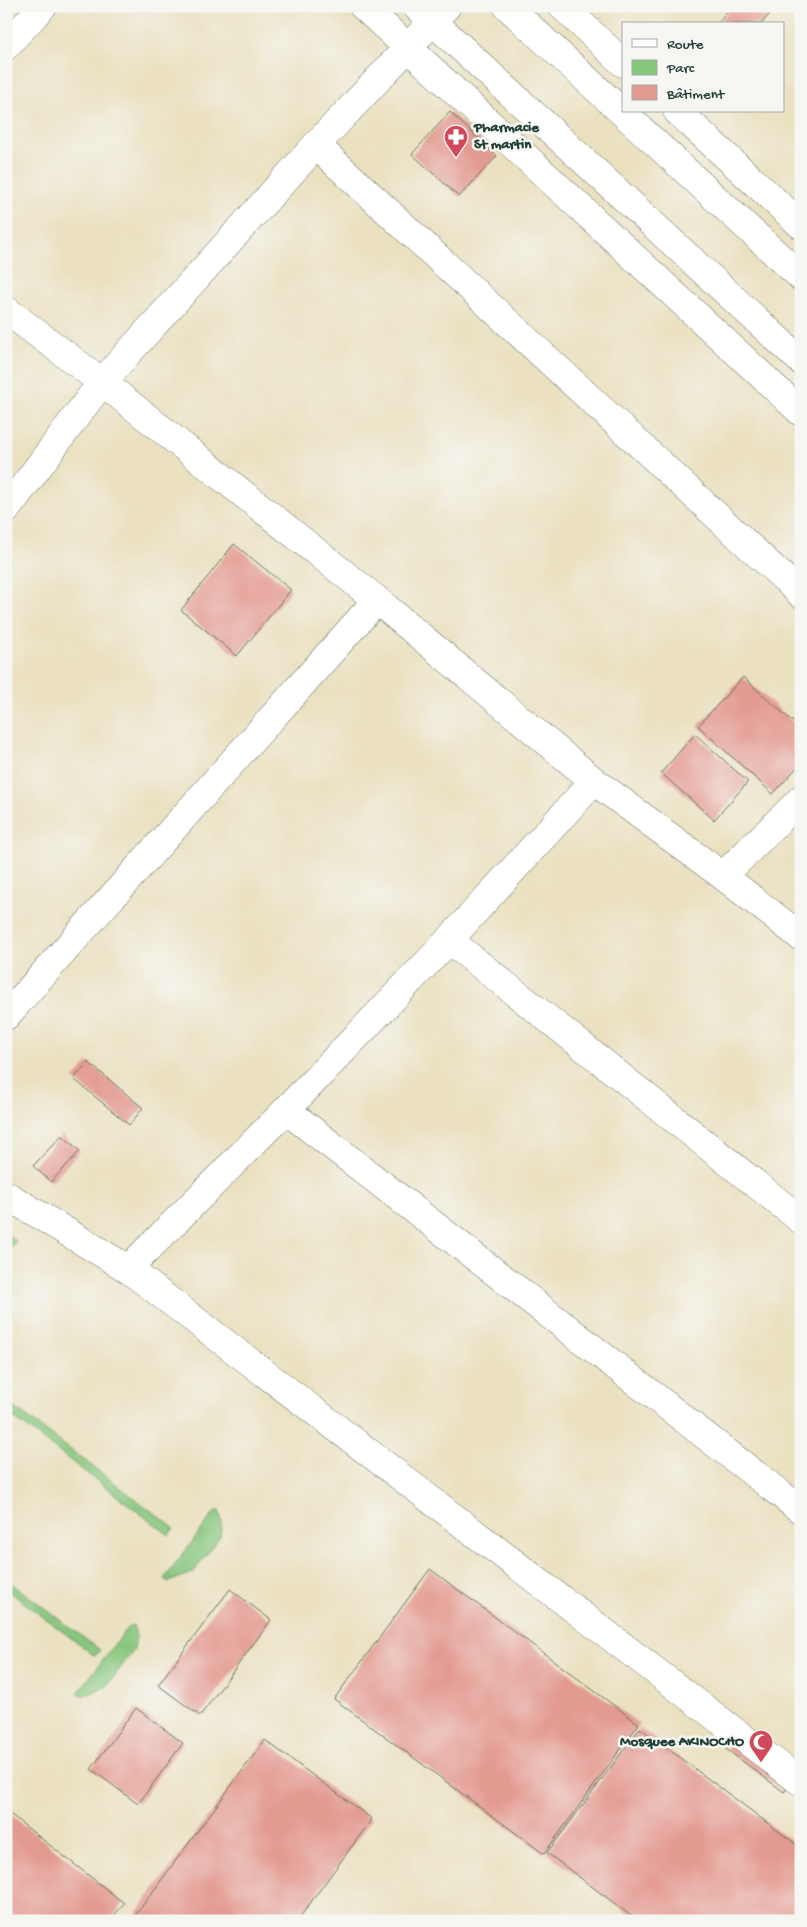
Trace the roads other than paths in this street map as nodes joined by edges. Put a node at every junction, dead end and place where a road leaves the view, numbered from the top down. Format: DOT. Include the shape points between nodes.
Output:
graph roads {
  1 [pos="43,6"];
  2 [pos="363,6"];
  3 [pos="507,6"];
  4 [pos="562,6"];
  5 [pos="432,11"];
  6 [pos="6,46"];
  7 [pos="407,47"];
  8 [pos="622,61"];
  9 [pos="678,112"];
  10 [pos="316,145"];
  11 [pos="801,224"];
  12 [pos="801,277"];
  13 [pos="6,310"];
  14 [pos="801,361"];
  15 [pos="102,382"];
  16 [pos="801,412"];
  17 [pos="6,510"];
  18 [pos="801,594"];
  19 [pos="377,600"];
  20 [pos="594,781"];
  21 [pos="801,799"];
  22 [pos="723,876"];
  23 [pos="801,937"];
  24 [pos="448,940"];
  25 [pos="6,1016"];
  26 [pos="286,1110"];
  27 [pos="6,1195"];
  28 [pos="801,1220"];
  29 [pos="128,1269"];
  30 [pos="801,1510"];
  31 [pos="801,1782"];
  1 -- 6 [label="street"];
  2 -- 7 [label="street"];
  3 -- 12 [label="street"];
  4 -- 8 [label="street"];
  5 -- 7 [label="street"];
  5 -- 14 [label="street"];
  7 -- 10 [label="street"];
  7 -- 16 [label="street"];
  9 -- 11 [label="street"];
  10 -- 15 [label="street"];
  10 -- 18 [label="street"];
  13 -- 15 [label="street"];
  15 -- 17 [label="street"];
  15 -- 19 [label="street"];
  19 -- 20 [label="street"];
  19 -- 25 [label="street"];
  20 -- 22 [label="street"];
  20 -- 24 [label="street"];
  21 -- 22 [label="street"];
  22 -- 23 [label="street"];
  24 -- 26 [label="street"];
  24 -- 28 [label="street"];
  26 -- 29 [label="street"];
  26 -- 30 [label="street"];
  27 -- 29 [label="street"];
  29 -- 31 [label="street"];
}
